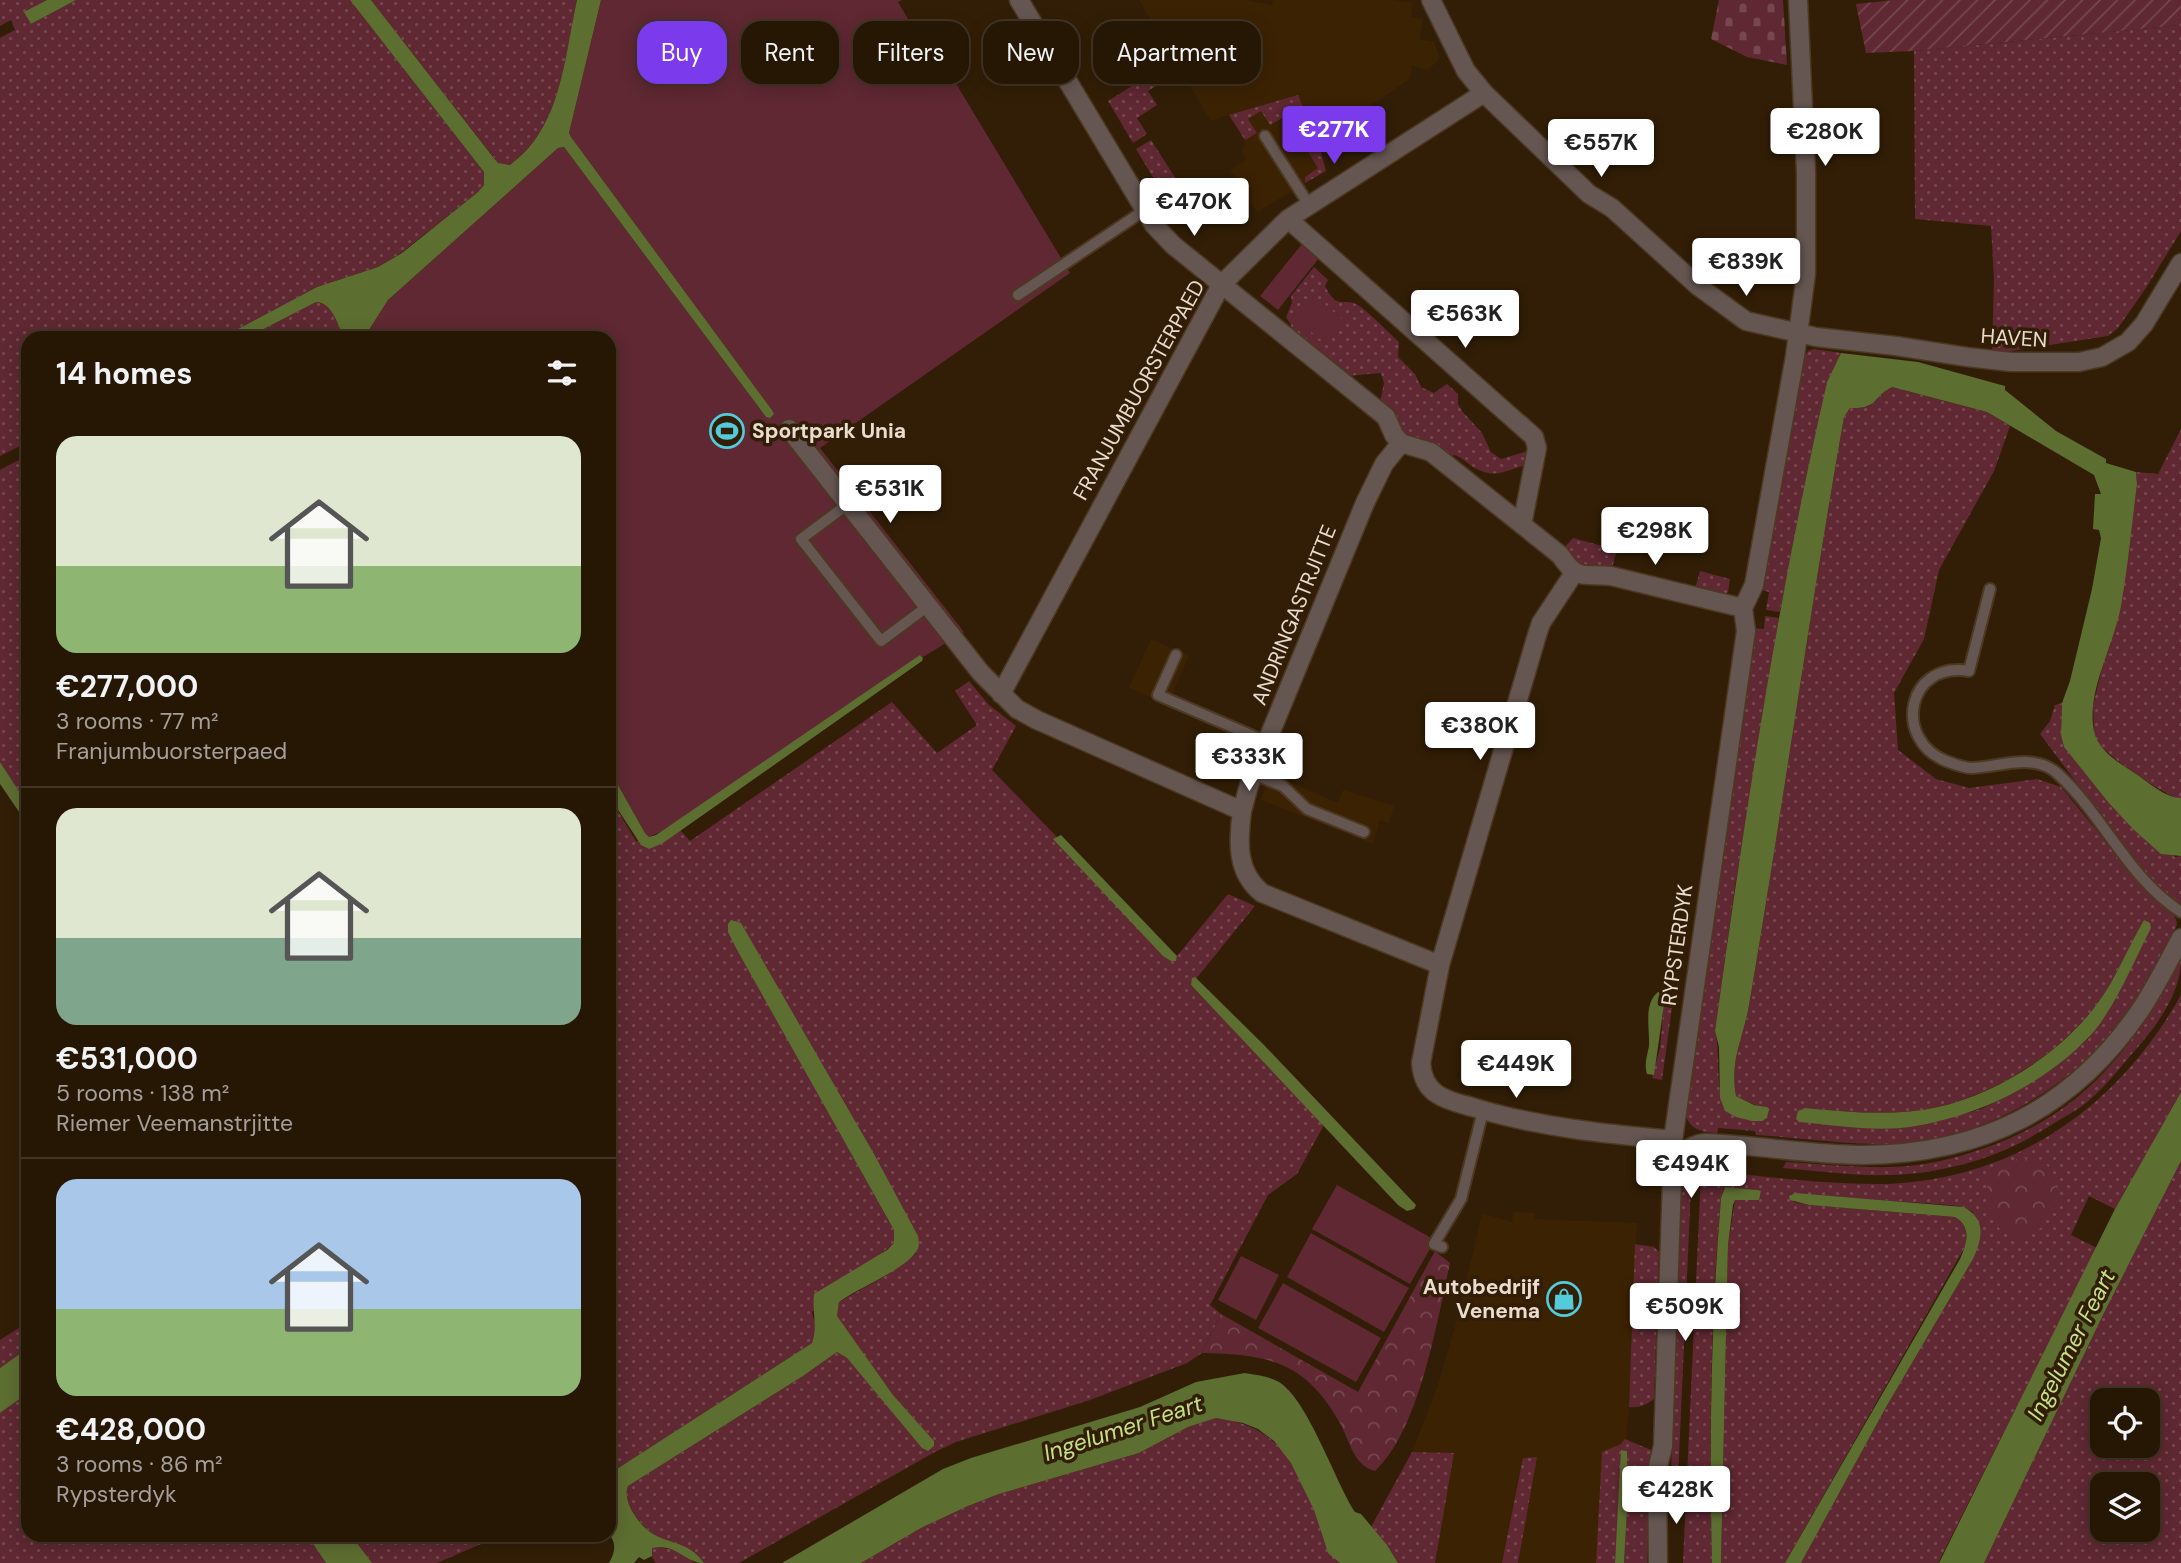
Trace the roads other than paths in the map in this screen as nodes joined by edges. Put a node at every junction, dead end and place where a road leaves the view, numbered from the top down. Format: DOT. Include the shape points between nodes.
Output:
graph roads {
  1 [pos="1019,0"];
  2 [pos="1431,0"];
  3 [pos="1798,0"];
  4 [pos="1485,93"];
  5 [pos="1265,136"];
  6 [pos="1309,205"];
  7 [pos="1145,210"];
  8 [pos="1288,219"];
  9 [pos="2181,262"];
  10 [pos="1221,285"];
  11 [pos="1018,295"];
  12 [pos="1798,334"];
  13 [pos="789,429"];
  14 [pos="1401,443"];
  15 [pos="848,504"];
  16 [pos="1522,525"];
  17 [pos="1574,573"];
  18 [pos="1990,589"];
  19 [pos="928,606"];
  20 [pos="1743,608"];
  21 [pos="1176,655"];
  22 [pos="1000,694"];
  23 [pos="1267,742"];
  24 [pos="1253,774"];
  25 [pos="1242,811"];
  26 [pos="1364,832"];
  27 [pos="2181,912"];
  28 [pos="2181,938"];
  29 [pos="1440,965"];
  30 [pos="1483,1111"];
  31 [pos="1679,1146"];
  32 [pos="1442,1247"];
  33 [pos="1658,1563"];
  1 -- 7 [label="street"];
  2 -- 4 [label="street, HAVEN" via="1466,71"];
  3 -- 12 [label="street, RYPSTERDYK" via="1806,262"];
  4 -- 6 [label="street, FRANJUMBUORSTERPAED"];
  4 -- 12 [label="street, HAVEN" via="1589,194 1612,208 1698,286 1746,321"];
  5 -- 6 [label="lane"];
  6 -- 8 [label="street, FRANJUMBUORSTERPAED"];
  7 -- 10 [label="street" via="1173,245"];
  7 -- 11 [label="lane"];
  8 -- 10 [label="street, FRANJUMBUORSTERPAED"];
  8 -- 16 [label="street" via="1534,437 1537,448"];
  9 -- 12 [label="street, HAVEN" via="2128,342 2079,362 1967,358"];
  10 -- 14 [label="street" via="1386,416"];
  10 -- 22 [label="street, FRANJUMBUORSTERPAED"];
  12 -- 20 [label="street, RYPSTERDYK" via="1754,584"];
  13 -- 15 [label="street"];
  14 -- 16 [label="street" via="1431,452"];
  14 -- 23 [label="street, ANDRINGASTRJITTE" via="1384,464 1365,503"];
  15 -- 19 [label="street"];
  15 -- 19 [label="lane" via="801,539 881,641"];
  16 -- 17 [label="street" via="1560,555"];
  17 -- 20 [label="street" via="1611,576"];
  17 -- 29 [label="street" via="1536,635"];
  18 -- 27 [label="lane" via="1969,671 1940,672 1925,681 1916,696 1913,717 1919,737 1943,760 1968,768 2029,761 2056,771 2147,885"];
  19 -- 22 [label="street"];
  20 -- 31 [label="street, RYPSTERDYK" via="1746,631"];
  21 -- 23 [label="lane" via="1158,695"];
  22 -- 25 [label="street" via="1037,720"];
  23 -- 24 [label="street, ANDRINGASTRJITTE"];
  24 -- 25 [label="street, ANDRINGASTRJITTE"];
  24 -- 26 [label="lane" via="1283,786 1307,809"];
  25 -- 29 [label="street, ANDRINGASTRJITTE" via="1242,865 1262,893"];
  28 -- 31 [label="street" via="2141,1010 2095,1066 2030,1115 2001,1129 1922,1152 1861,1155 1705,1143"];
  29 -- 30 [label="street" via="1422,1074 1436,1094"];
  30 -- 31 [label="street"];
  30 -- 32 [label="lane" via="1461,1199 1434,1244"];
  31 -- 33 [label="street, RYPSTERDYK" via="1672,1180 1662,1446 1657,1470"];
}
